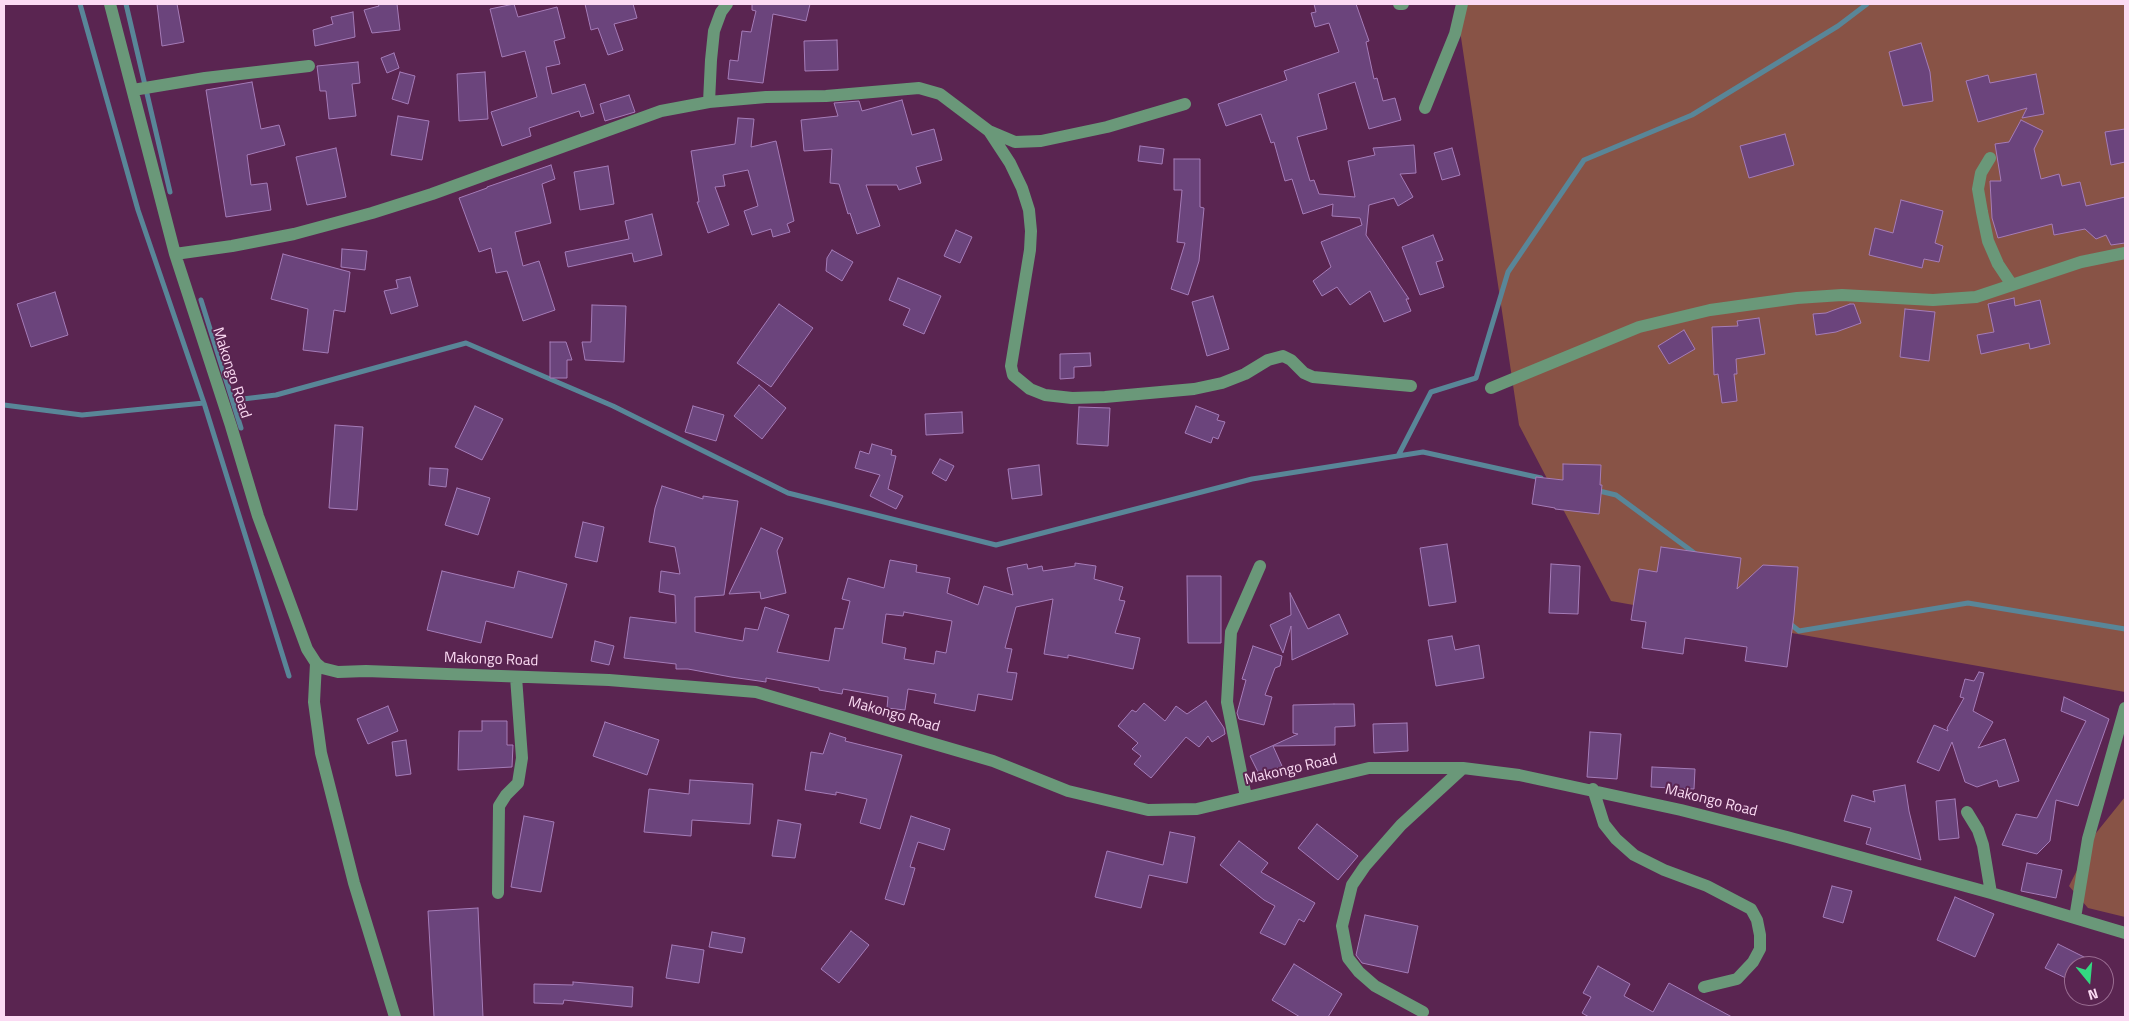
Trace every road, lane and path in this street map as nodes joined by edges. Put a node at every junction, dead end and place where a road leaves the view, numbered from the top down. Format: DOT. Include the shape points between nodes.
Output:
graph roads {
  1 [pos="110,4"];
  2 [pos="726,4"];
  3 [pos="1399,4"];
  4 [pos="1403,4"];
  5 [pos="1462,4"];
  6 [pos="309,66"];
  7 [pos="133,90"];
  8 [pos="709,102"];
  9 [pos="1185,104"];
  10 [pos="1425,108"];
  11 [pos="990,131"];
  12 [pos="1990,158"];
  13 [pos="2125,253"];
  14 [pos="176,254"];
  15 [pos="2012,285"];
  16 [pos="1411,386"];
  17 [pos="1492,388"];
  18 [pos="1260,566"];
  19 [pos="316,663"];
  20 [pos="516,677"];
  21 [pos="2125,708"];
  22 [pos="1463,768"];
  23 [pos="1593,790"];
  24 [pos="1246,797"];
  25 [pos="1967,812"];
  26 [pos="498,893"];
  27 [pos="1991,893"];
  28 [pos="2075,918"];
  29 [pos="2125,933"];
  30 [pos="1704,987"];
  31 [pos="1423,1012"];
  32 [pos="395,1017"];
  1 -- 7 [label="street, Makongo Road"];
  2 -- 8 [label="street" via="714,31"];
  3 -- 4 [label="street"];
  5 -- 10 [label="street" via="1455,34"];
  6 -- 7 [label="street"];
  7 -- 14 [label="street, Makongo Road"];
  8 -- 11 [label="street" via="919,88 940,94"];
  8 -- 14 [label="street" via="661,111 372,213 294,234"];
  9 -- 11 [label="street" via="1107,127 1041,141 1015,142"];
  11 -- 16 [label="street" via="1010,163 1029,210 1030,250 1011,366 1013,375 1030,389 1045,395 1072,398 1194,389 1222,383 1283,356 1313,377"];
  12 -- 15 [label="street" via="1982,173 1979,197 1988,241"];
  13 -- 15 [label="street" via="2080,262"];
  14 -- 19 [label="street, Makongo Road" via="258,516 307,649"];
  15 -- 17 [label="street" via="1976,297 1933,300 1842,295 1710,310 1639,327"];
  18 -- 24 [label="street" via="1231,632 1227,702"];
  19 -- 20 [label="street, Makongo Road" via="338,672"];
  19 -- 32 [label="street" via="314,702 320,753"];
  20 -- 24 [label="street, Makongo Road" via="662,683 756,692 993,761 1068,791 1148,810 1197,809"];
  20 -- 26 [label="street" via="522,758 518,783 499,806"];
  21 -- 28 [label="street" via="2088,839"];
  22 -- 23 [label="street, Makongo Road" via="1520,775"];
  22 -- 24 [label="street, Makongo Road" via="1369,768"];
  22 -- 31 [label="street" via="1400,825 1365,866 1352,885 1342,926 1348,958 1359,972 1375,986"];
  23 -- 27 [label="street, Makongo Road" via="1787,837"];
  23 -- 30 [label="street" via="1604,824 1634,855 1735,899 1754,914 1760,949 1752,962 1737,979"];
  25 -- 27 [label="street" via="1983,845"];
  27 -- 28 [label="street, Makongo Road"];
  28 -- 29 [label="street, Makongo Road"];
}
